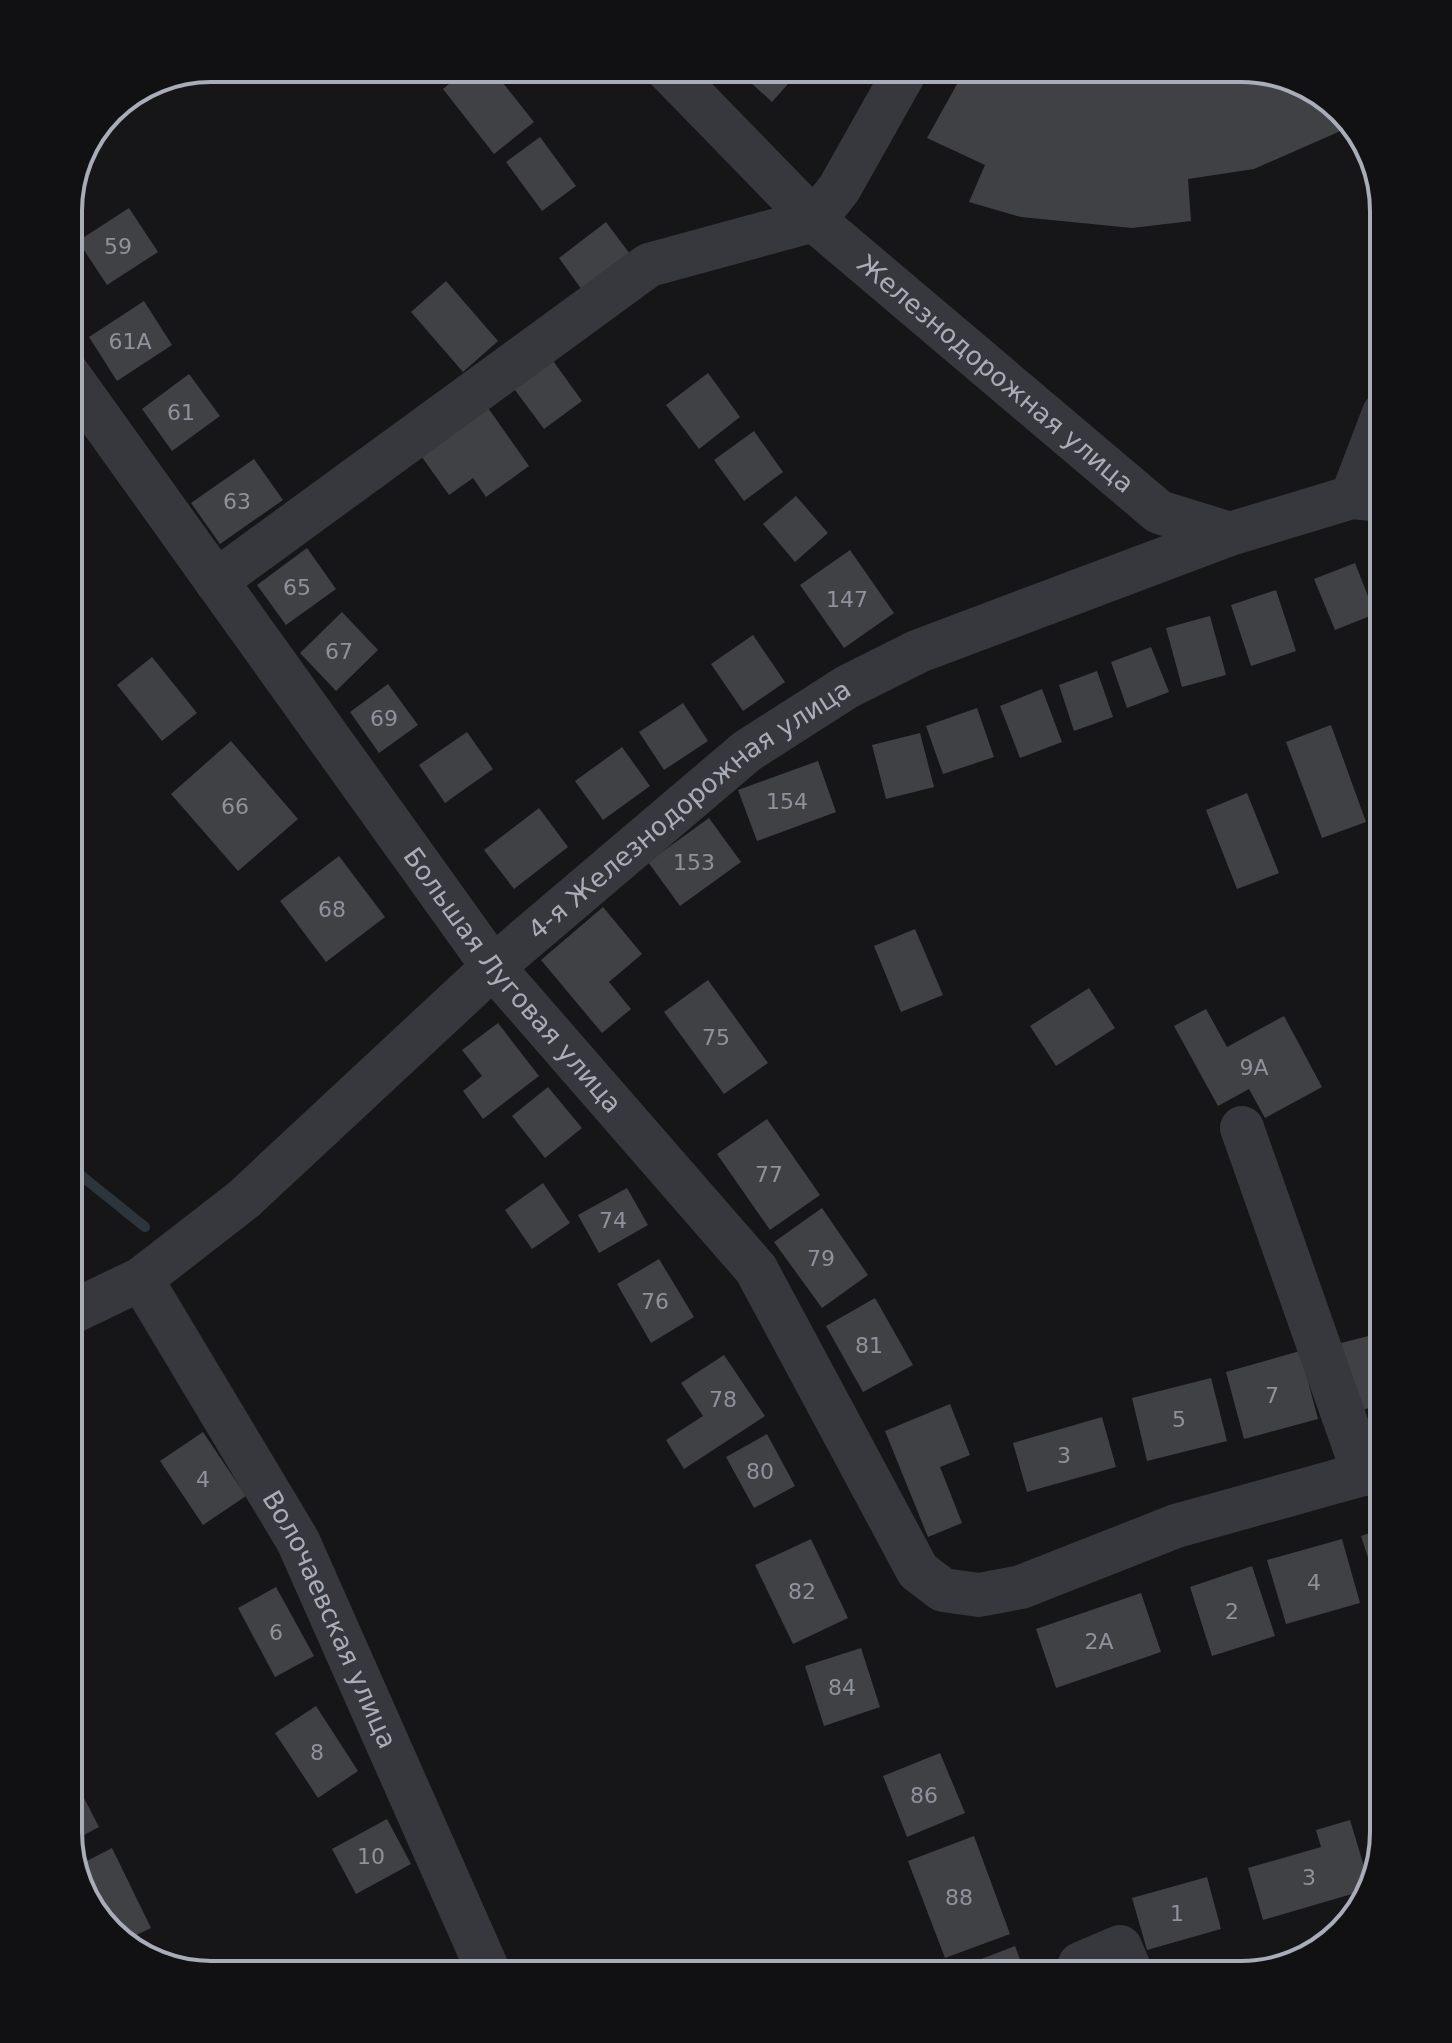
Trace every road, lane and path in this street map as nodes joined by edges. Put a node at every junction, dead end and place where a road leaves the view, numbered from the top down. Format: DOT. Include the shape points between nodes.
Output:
graph roads {
  1 [pos="680,82"];
  2 [pos="899,82"];
  3 [pos="814,220"];
  4 [pos="82,394"];
  5 [pos="1368,498"];
  6 [pos="1230,534"];
  7 [pos="216,581"];
  8 [pos="493,967"];
  9 [pos="1242,1128"];
  10 [pos="141,1279"];
  11 [pos="82,1307"];
  12 [pos="1370,1461"];
  13 [pos="1370,1472"];
  14 [pos="484,1961"];
  15 [pos="1097,1961"];
  16 [pos="1126,1961"];
  1 -- 3 [label="street, Железнодорожная улица"];
  2 -- 3 [label="street" via="839,189"];
  3 -- 6 [label="street, Железнодорожная улица" via="1159,512"];
  3 -- 7 [label="street" via="649,265"];
  4 -- 7 [label="street, Большая Луговая улица"];
  5 -- 6 [label="street"];
  6 -- 8 [label="street, 4-я Железнодорожная улица" via="919,651 847,687 747,751"];
  7 -- 8 [label="street, Большая Луговая улица"];
  8 -- 10 [label="street, 4-я Железнодорожная улица" via="244,1199"];
  8 -- 13 [label="street, Большая Луговая улица" via="756,1269 918,1571 943,1590 979,1595 1021,1587 1176,1526"];
  9 -- 12 [label="street"];
  10 -- 11 [label="street, 4-я Железнодорожная улица"];
  10 -- 14 [label="street, Волочаевская улица" via="298,1541"];
  15 -- 16 [label="street" via="1120,1947"];
}
